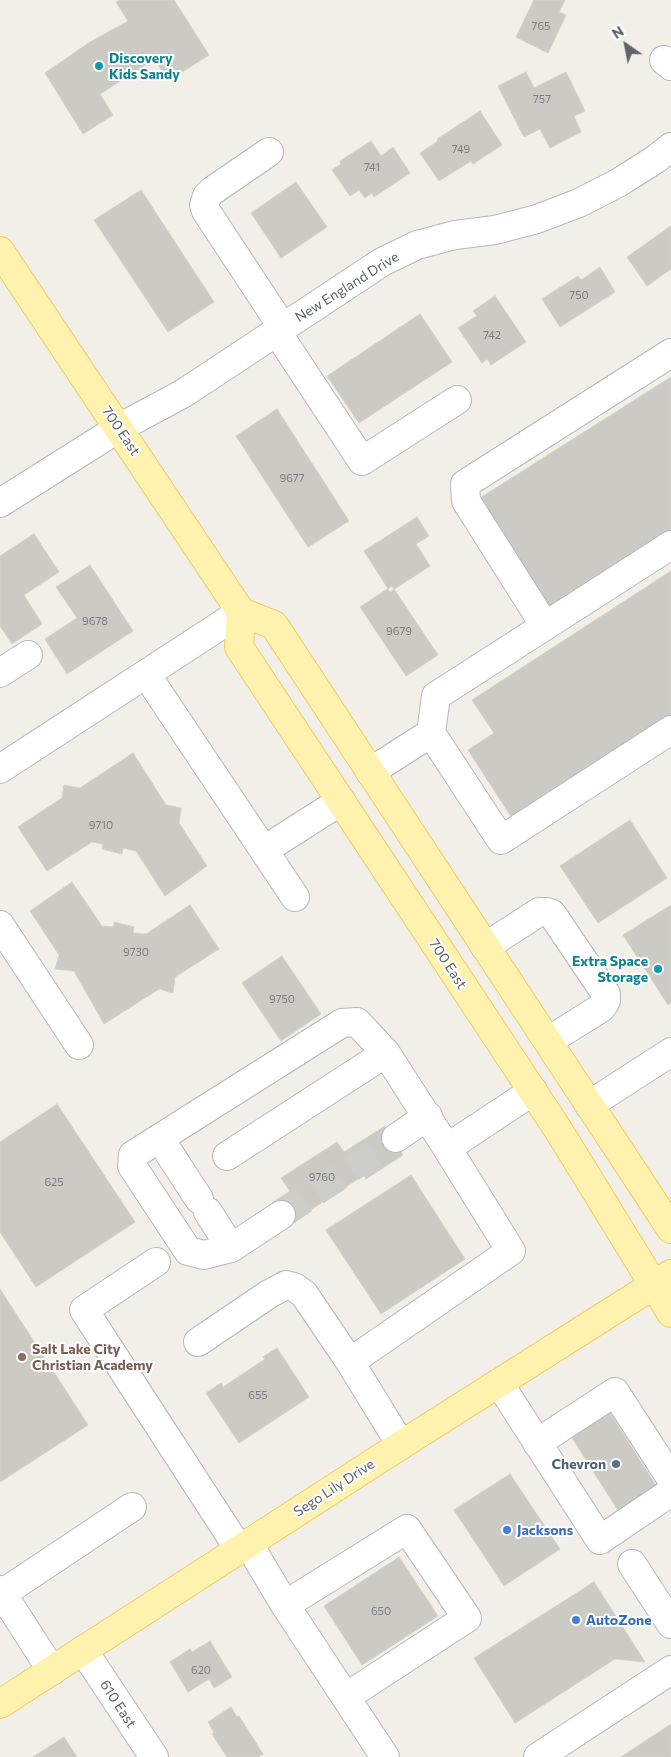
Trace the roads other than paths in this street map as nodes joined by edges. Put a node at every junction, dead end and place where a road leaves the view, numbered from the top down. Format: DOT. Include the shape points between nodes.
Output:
graph roads {
  1 [pos="671,147"];
  2 [pos="269,152"];
  3 [pos="0,252"];
  4 [pos="280,330"];
  5 [pos="671,353"];
  6 [pos="457,400"];
  7 [pos="119,428"];
  8 [pos="0,503"];
  9 [pos="671,545"];
  10 [pos="241,612"];
  11 [pos="545,626"];
  12 [pos="28,655"];
  13 [pos="0,673"];
  14 [pos="146,674"];
  15 [pos="671,730"];
  16 [pos="431,733"];
  17 [pos="0,769"];
  18 [pos="370,772"];
  19 [pos="341,800"];
  20 [pos="264,850"];
  21 [pos="295,897"];
  22 [pos="0,925"];
  23 [pos="485,947"];
  24 [pos="548,1042"];
  25 [pos="79,1045"];
  26 [pos="671,1052"];
  27 [pos="386,1053"];
  28 [pos="532,1091"];
  29 [pos="589,1105"];
  30 [pos="428,1116"];
  31 [pos="396,1138"];
  32 [pos="160,1139"];
  33 [pos="448,1148"];
  34 [pos="227,1156"];
  35 [pos="280,1215"];
  36 [pos="671,1228"];
  37 [pos="231,1248"];
  38 [pos="156,1262"];
  39 [pos="662,1280"];
  40 [pos="671,1313"];
  41 [pos="198,1342"];
  42 [pos="350,1362"];
  43 [pos="499,1383"];
  44 [pos="537,1443"];
  45 [pos="401,1445"];
  46 [pos="671,1477"];
  47 [pos="671,1492"];
  48 [pos="132,1507"];
  49 [pos="243,1546"];
  50 [pos="632,1564"];
  51 [pos="2,1592"];
  52 [pos="285,1605"];
  53 [pos="671,1624"];
  54 [pos="83,1650"];
  55 [pos="52,1670"];
  56 [pos="671,1670"];
  57 [pos="346,1697"];
  58 [pos="0,1704"];
  59 [pos="154,1757"];
  60 [pos="385,1757"];
  61 [pos="538,1757"];
  1 -- 4 [label="street, New England Drive" via="618,183 579,203 495,230 417,244 382,262"];
  2 -- 4 [label="street" via="212,191 204,205"];
  3 -- 7 [label="main road, 700 East"];
  4 -- 6 [label="street" via="362,461"];
  4 -- 7 [label="street, New England Drive" via="184,393"];
  5 -- 11 [label="street" via="465,484 466,501"];
  7 -- 8 [label="street, New England Drive"];
  7 -- 10 [label="main road, 700 East"];
  9 -- 11 [label="street"];
  10 -- 14 [label="street"];
  10 -- 18 [label="main road" via="274,625"];
  10 -- 19 [label="main road, 700 East" via="239,647"];
  11 -- 16 [label="street" via="436,696"];
  12 -- 13 [label="street"];
  14 -- 17 [label="street"];
  14 -- 20 [label="street"];
  15 -- 16 [label="street" via="502,840"];
  16 -- 18 [label="street"];
  18 -- 23 [label="main road"];
  19 -- 20 [label="street"];
  19 -- 28 [label="main road, 700 East"];
  20 -- 21 [label="street"];
  22 -- 25 [label="street"];
  23 -- 24 [label="main road"];
  23 -- 24 [label="street" via="538,912 547,912 552,914 606,994 601,1008"];
  24 -- 29 [label="main road"];
  26 -- 29 [label="street"];
  27 -- 30 [label="street"];
  27 -- 32 [label="street" via="357,1022 342,1023"];
  27 -- 34 [label="street"];
  28 -- 33 [label="street"];
  28 -- 39 [label="main road, 700 East"];
  29 -- 36 [label="main road"];
  30 -- 31 [label="street"];
  30 -- 33 [label="street"];
  32 -- 37 [label="street"];
  32 -- 37 [label="street" via="133,1155 132,1166 137,1174 188,1251 204,1255"];
  33 -- 42 [label="street" via="510,1252"];
  35 -- 37 [label="street"];
  38 -- 49 [label="street" via="84,1310"];
  39 -- 40 [label="main road, 700 East"];
  39 -- 43 [label="main road, Sego Lily Drive"];
  41 -- 42 [label="street" via="286,1285 304,1294"];
  42 -- 45 [label="street"];
  43 -- 44 [label="street"];
  43 -- 45 [label="main road, Sego Lily Drive"];
  44 -- 46 [label="street" via="615,1392"];
  44 -- 47 [label="street" via="600,1540"];
  45 -- 49 [label="main road, Sego Lily Drive"];
  48 -- 51 [label="street"];
  49 -- 52 [label="street"];
  49 -- 54 [label="main road, Sego Lily Drive"];
  50 -- 53 [label="street"];
  51 -- 55 [label="street"];
  52 -- 57 [label="street"];
  52 -- 57 [label="street" via="406,1529 467,1618"];
  54 -- 55 [label="main road, Sego Lily Drive"];
  54 -- 59 [label="street, 610 East"];
  55 -- 58 [label="main road, Sego Lily Drive"];
  56 -- 61 [label="street"];
  57 -- 60 [label="street"];
}
